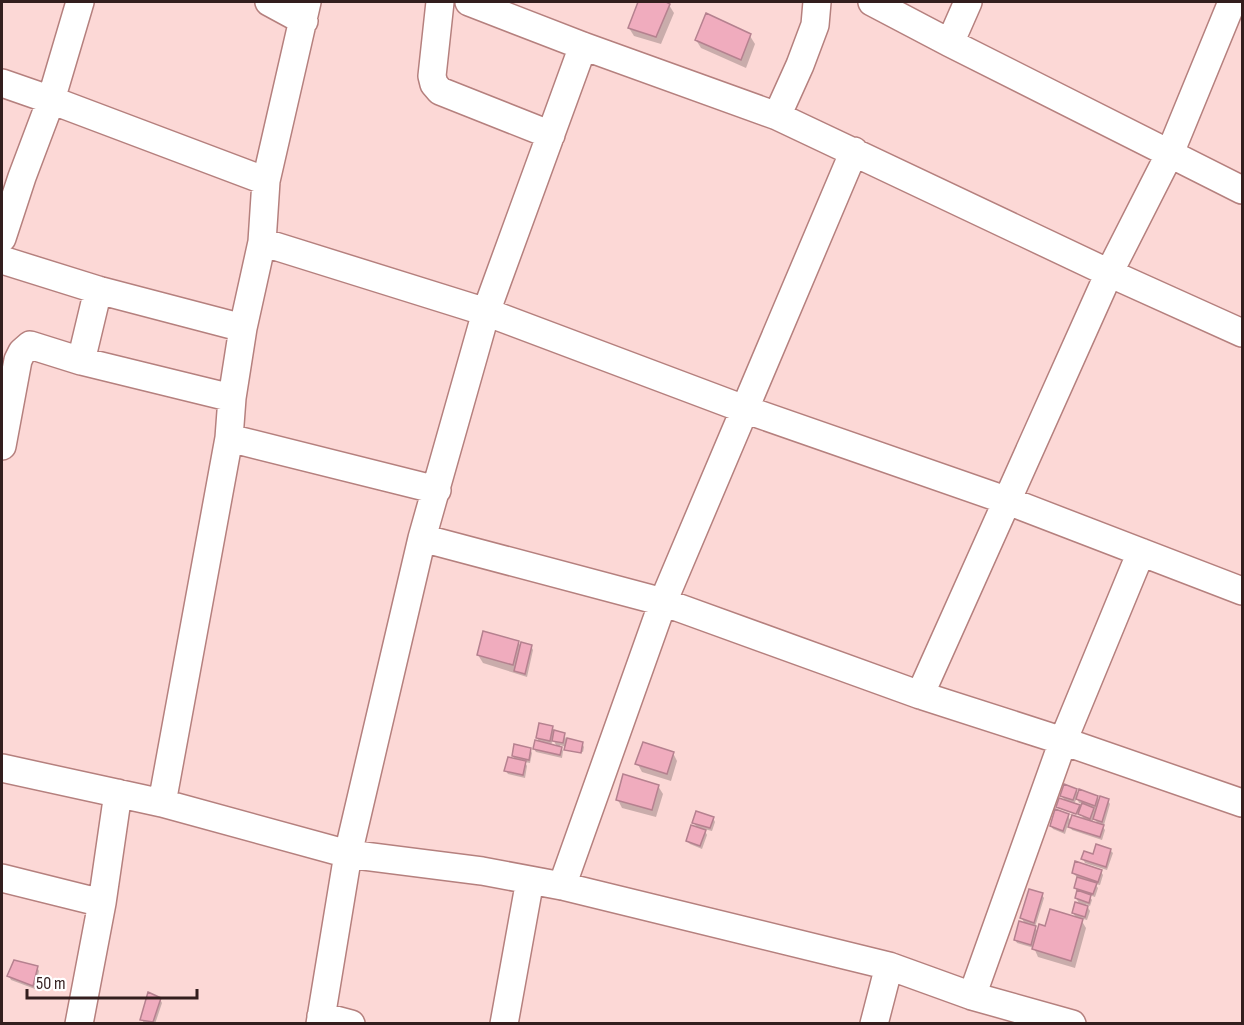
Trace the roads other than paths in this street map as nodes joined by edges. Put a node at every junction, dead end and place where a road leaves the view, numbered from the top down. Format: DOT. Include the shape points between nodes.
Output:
graph roads {
  1 [pos="80,2"];
  2 [pos="269,2"];
  3 [pos="440,2"];
  4 [pos="469,2"];
  5 [pos="817,2"];
  6 [pos="872,2"];
  7 [pos="968,2"];
  8 [pos="1232,2"];
  9 [pos="305,11"];
  10 [pos="950,43"];
  11 [pos="583,46"];
  12 [pos="2,83"];
  13 [pos="51,100"];
  14 [pos="777,116"];
  15 [pos="551,135"];
  16 [pos="854,151"];
  17 [pos="1170,153"];
  18 [pos="12,174"];
  19 [pos="266,181"];
  20 [pos="1242,190"];
  21 [pos="2,238"];
  22 [pos="262,242"];
  23 [pos="2,260"];
  24 [pos="1110,273"];
  25 [pos="99,290"];
  26 [pos="486,312"];
  27 [pos="243,328"];
  28 [pos="1242,333"];
  29 [pos="81,361"];
  30 [pos="232,398"];
  31 [pos="744,410"];
  32 [pos="229,438"];
  33 [pos="2,446"];
  34 [pos="437,490"];
  35 [pos="1008,501"];
  36 [pos="422,538"];
  37 [pos="1141,552"];
  38 [pos="1242,591"];
  39 [pos="663,602"];
  40 [pos="920,695"];
  41 [pos="1063,741"];
  42 [pos="2,768"];
  43 [pos="118,793"];
  44 [pos="162,803"];
  45 [pos="1242,803"];
  46 [pos="348,854"];
  47 [pos="2,878"];
  48 [pos="530,880"];
  49 [pos="562,886"];
  50 [pos="102,903"];
  51 [pos="889,966"];
  52 [pos="972,996"];
  53 [pos="320,1020"];
  54 [pos="79,1023"];
  55 [pos="351,1023"];
  56 [pos="504,1023"];
  57 [pos="874,1023"];
  58 [pos="1072,1023"];
  1 -- 13 [label="street"];
  2 -- 9 [label="street"];
  3 -- 15 [label="street" via="434,84 440,91"];
  4 -- 11 [label="street"];
  5 -- 14 [label="street" via="815,25"];
  6 -- 10 [label="street"];
  7 -- 10 [label="street"];
  8 -- 17 [label="street"];
  9 -- 19 [label="street"];
  10 -- 17 [label="street"];
  11 -- 14 [label="street"];
  11 -- 15 [label="street"];
  12 -- 13 [label="street"];
  13 -- 18 [label="street"];
  13 -- 19 [label="street"];
  14 -- 16 [label="street"];
  15 -- 26 [label="street"];
  16 -- 24 [label="street"];
  16 -- 31 [label="street"];
  17 -- 20 [label="street"];
  17 -- 24 [label="street"];
  18 -- 21 [label="street"];
  19 -- 22 [label="street"];
  22 -- 26 [label="street"];
  22 -- 27 [label="street"];
  23 -- 25 [label="street"];
  24 -- 28 [label="street"];
  24 -- 35 [label="street"];
  25 -- 27 [label="street"];
  25 -- 29 [label="street"];
  26 -- 31 [label="street"];
  26 -- 34 [label="street"];
  27 -- 30 [label="street"];
  29 -- 30 [label="street"];
  29 -- 33 [label="street" via="30,345 22,352"];
  30 -- 32 [label="street"];
  31 -- 35 [label="street"];
  31 -- 39 [label="street"];
  32 -- 34 [label="street"];
  32 -- 44 [label="street"];
  34 -- 36 [label="street"];
  35 -- 37 [label="street"];
  35 -- 40 [label="street"];
  36 -- 39 [label="street"];
  36 -- 46 [label="street"];
  37 -- 38 [label="street"];
  37 -- 41 [label="street"];
  39 -- 40 [label="street"];
  39 -- 49 [label="street"];
  40 -- 41 [label="street"];
  41 -- 45 [label="street"];
  41 -- 52 [label="street"];
  42 -- 43 [label="street"];
  43 -- 44 [label="street"];
  43 -- 50 [label="street"];
  44 -- 46 [label="street"];
  46 -- 48 [label="street" via="482,870"];
  46 -- 53 [label="street"];
  47 -- 50 [label="street"];
  48 -- 49 [label="street"];
  48 -- 56 [label="street"];
  49 -- 51 [label="street"];
  50 -- 54 [label="street"];
  51 -- 52 [label="street"];
  51 -- 57 [label="street"];
  52 -- 58 [label="street"];
  53 -- 55 [label="street"];
}
